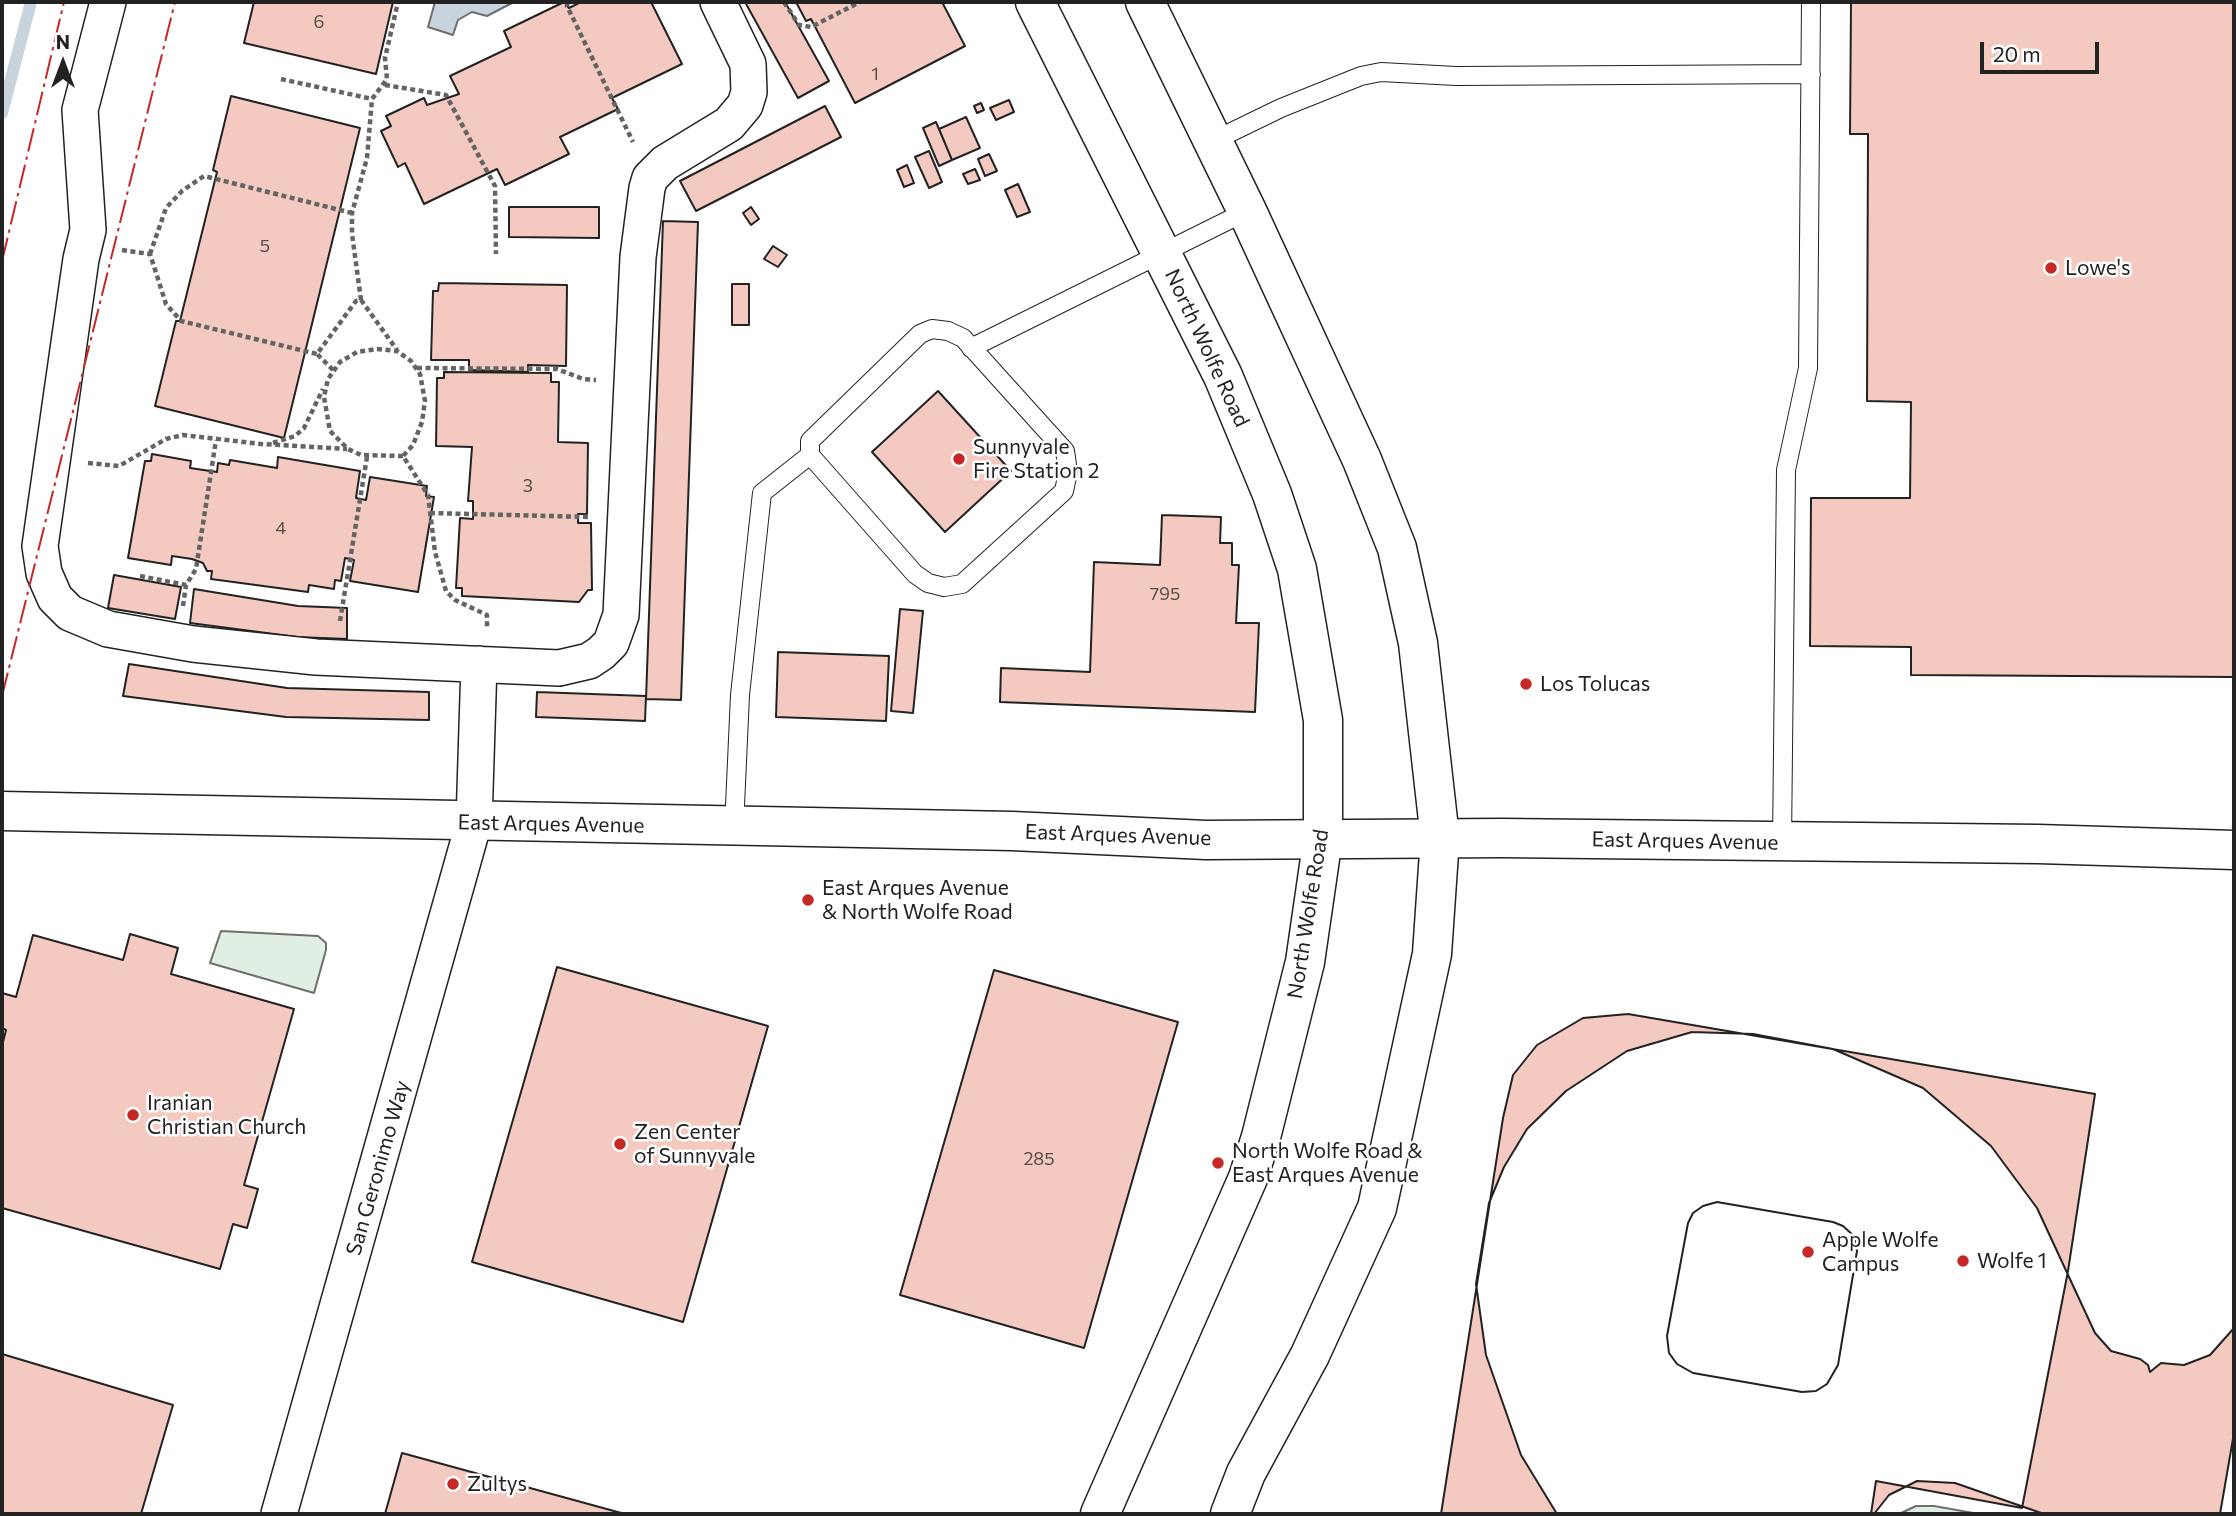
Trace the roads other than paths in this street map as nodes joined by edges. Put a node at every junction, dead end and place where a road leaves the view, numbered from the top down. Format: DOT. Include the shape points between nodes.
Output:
graph roads {
  1 [pos="108,2"];
  2 [pos="718,2"];
  3 [pos="1035,2"];
  4 [pos="1145,2"];
  5 [pos="1811,2"];
  6 [pos="1811,74"];
  7 [pos="1213,141"];
  8 [pos="1247,211"];
  9 [pos="1163,251"];
  10 [pos="971,348"];
  11 [pos="810,455"];
  12 [pos="484,665"];
  13 [pos="2,811"];
  14 [pos="474,822"];
  15 [pos="734,828"];
  16 [pos="1323,838"];
  17 [pos="1440,838"];
  18 [pos="1782,843"];
  19 [pos="2234,850"];
  20 [pos="279,1514"];
  21 [pos="1100,1514"];
  22 [pos="1230,1514"];
  1 -- 12 [label="street" via="79,120 87,244 81,259 40,546 44,573 55,598 88,623 128,634 334,658"];
  2 -- 12 [label="street" via="748,64 749,92 729,124 665,163 650,178 641,219 621,615 606,648 589,661 574,666"];
  3 -- 9 [label="main road, North Wolfe Road"];
  4 -- 7 [label="main road"];
  5 -- 6 [label="lane"];
  6 -- 7 [label="lane" via="1456,76 1381,72 1281,108"];
  6 -- 18 [label="lane" via="1808,368 1786,470"];
  7 -- 8 [label="main road"];
  8 -- 9 [label="lane"];
  8 -- 17 [label="main road" via="1362,460 1397,548 1419,643"];
  9 -- 10 [label="lane"];
  9 -- 16 [label="main road, North Wolfe Road" via="1223,376 1272,494 1297,569 1323,720"];
  10 -- 11 [label="lane" via="948,331 932,329 920,334 810,441"];
  10 -- 11 [label="lane" via="1065,451 1068,472 1064,491 962,584 944,587 915,574"];
  11 -- 15 [label="lane" via="762,493 740,695"];
  12 -- 14 [label="street, San Geronimo Way"];
  13 -- 14 [label="main road, East Arques Avenue"];
  14 -- 15 [label="main road, East Arques Avenue"];
  14 -- 20 [label="street, San Geronimo Way"];
  15 -- 16 [label="main road, East Arques Avenue" via="1012,831 1206,840"];
  16 -- 17 [label="main road, East Arques Avenue"];
  16 -- 21 [label="main road, North Wolfe Road" via="1305,962 1248,1178"];
  17 -- 18 [label="main road, East Arques Avenue"];
  17 -- 22 [label="main road" via="1432,954 1377,1208"];
  18 -- 19 [label="main road, East Arques Avenue"];
}
